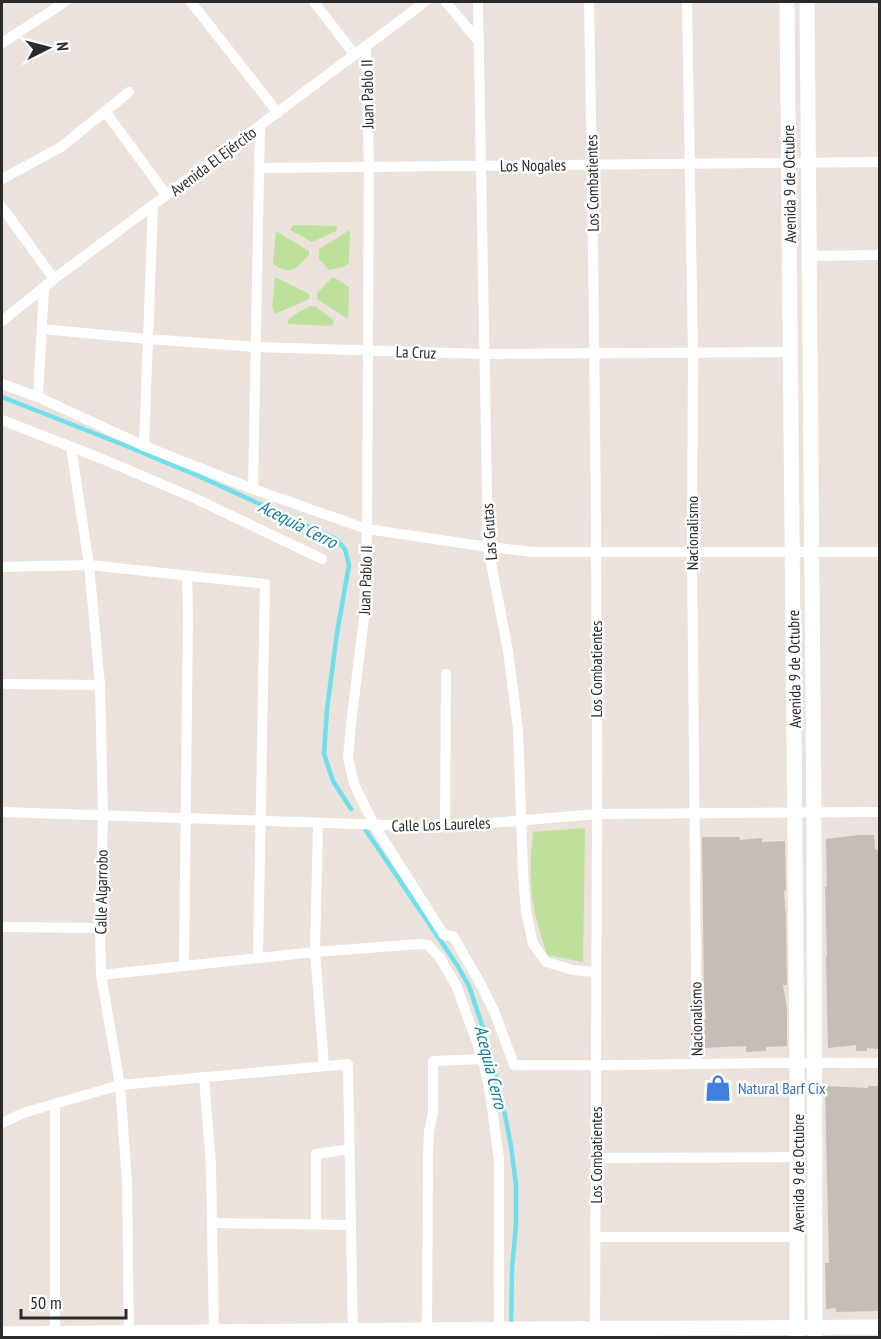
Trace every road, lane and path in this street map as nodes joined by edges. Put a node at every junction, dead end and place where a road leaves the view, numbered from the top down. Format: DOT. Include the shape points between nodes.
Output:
graph roads {
  1 [pos="65,2"];
  2 [pos="191,2"];
  3 [pos="314,2"];
  4 [pos="425,2"];
  5 [pos="446,2"];
  6 [pos="478,2"];
  7 [pos="589,2"];
  8 [pos="687,2"];
  9 [pos="787,2"];
  10 [pos="807,2"];
  11 [pos="479,42"];
  12 [pos="2,43"];
  13 [pos="366,46"];
  14 [pos="355,55"];
  15 [pos="129,92"];
  16 [pos="105,111"];
  17 [pos="278,112"];
  18 [pos="260,126"];
  19 [pos="789,162"];
  20 [pos="807,162"];
  21 [pos="879,162"];
  22 [pos="689,163"];
  23 [pos="592,164"];
  24 [pos="481,165"];
  25 [pos="369,166"];
  26 [pos="259,168"];
  27 [pos="2,179"];
  28 [pos="167,196"];
  29 [pos="153,206"];
  30 [pos="2,207"];
  31 [pos="879,255"];
  32 [pos="808,256"];
  33 [pos="54,279"];
  34 [pos="44,288"];
  35 [pos="2,321"];
  36 [pos="42,329"];
  37 [pos="148,339"];
  38 [pos="256,346"];
  39 [pos="367,350"];
  40 [pos="790,352"];
  41 [pos="594,353"];
  42 [pos="693,353"];
  43 [pos="484,354"];
  44 [pos="2,384"];
  45 [pos="38,397"];
  46 [pos="2,420"];
  47 [pos="144,446"];
  48 [pos="71,447"];
  49 [pos="253,489"];
  50 [pos="367,529"];
  51 [pos="488,547"];
  52 [pos="596,552"];
  53 [pos="692,552"];
  54 [pos="792,552"];
  55 [pos="810,552"];
  56 [pos="879,552"];
  57 [pos="322,559"];
  58 [pos="89,565"];
  59 [pos="2,567"];
  60 [pos="187,576"];
  61 [pos="446,674"];
  62 [pos="2,684"];
  63 [pos="100,685"];
  64 [pos="2,812"];
  65 [pos="879,812"];
  66 [pos="694,813"];
  67 [pos="795,813"];
  68 [pos="814,813"];
  69 [pos="597,814"];
  70 [pos="103,816"];
  71 [pos="186,819"];
  72 [pos="521,820"];
  73 [pos="262,821"];
  74 [pos="318,823"];
  75 [pos="370,825"];
  76 [pos="445,826"];
  77 [pos="2,927"];
  78 [pos="100,928"];
  79 [pos="315,952"];
  80 [pos="258,958"];
  81 [pos="184,966"];
  82 [pos="596,972"];
  83 [pos="101,975"];
  84 [pos="483,1059"];
  85 [pos="798,1062"];
  86 [pos="815,1062"];
  87 [pos="879,1063"];
  88 [pos="697,1064"];
  89 [pos="324,1066"];
  90 [pos="596,1066"];
  91 [pos="204,1077"];
  92 [pos="120,1085"];
  93 [pos="55,1104"];
  94 [pos="2,1123"];
  95 [pos="350,1149"];
  96 [pos="798,1157"];
  97 [pos="596,1158"];
  98 [pos="212,1223"];
  99 [pos="316,1224"];
  100 [pos="351,1225"];
  101 [pos="596,1237"];
  102 [pos="798,1237"];
  103 [pos="879,1327"];
  104 [pos="427,1330"];
  105 [pos="501,1332"];
  106 [pos="595,1333"];
  107 [pos="696,1333"];
  108 [pos="797,1333"];
  109 [pos="815,1333"];
  110 [pos="2,1334"];
  111 [pos="292,1334"];
  112 [pos="353,1334"];
  113 [pos="129,1335"];
  114 [pos="214,1335"];
  115 [pos="55,1336"];
  1 -- 12 [label="street"];
  2 -- 17 [label="street"];
  3 -- 14 [label="street"];
  4 -- 13 [label="street, Avenida El Ejército"];
  5 -- 11 [label="street"];
  6 -- 11 [label="street, Las Grutas"];
  7 -- 23 [label="street, Los Combatientes"];
  8 -- 22 [label="street, Nacionalismo"];
  9 -- 19 [label="street, Avenida 9 de Octubre"];
  10 -- 20 [label="street, Avenida 9 de Octubre"];
  11 -- 24 [label="street, Las Grutas"];
  13 -- 14 [label="street, Avenida El Ejército"];
  13 -- 25 [label="street, Juan Pablo II"];
  14 -- 17 [label="street, Avenida El Ejército"];
  15 -- 16 [label="street"];
  16 -- 27 [label="street" via="62,147"];
  16 -- 28 [label="street"];
  17 -- 18 [label="street, Avenida El Ejército"];
  18 -- 26 [label="street"];
  18 -- 28 [label="street, Avenida El Ejército"];
  19 -- 20 [label="street, Los Nogales"];
  19 -- 22 [label="street, Los Nogales"];
  19 -- 40 [label="street, Avenida 9 de Octubre"];
  20 -- 21 [label="street, Los Nogales"];
  20 -- 32 [label="street, Avenida 9 de Octubre"];
  22 -- 23 [label="street, Los Nogales"];
  22 -- 42 [label="street, Nacionalismo"];
  23 -- 24 [label="street, Los Nogales"];
  23 -- 41 [label="street, Los Combatientes"];
  24 -- 25 [label="street, Los Nogales"];
  24 -- 43 [label="street, Las Grutas"];
  25 -- 26 [label="street, Los Nogales"];
  25 -- 39 [label="street, Juan Pablo II"];
  26 -- 38 [label="street"];
  28 -- 29 [label="street, Avenida El Ejército"];
  29 -- 33 [label="street, Avenida El Ejército"];
  29 -- 37 [label="street"];
  30 -- 33 [label="street"];
  31 -- 32 [label="street"];
  32 -- 55 [label="street, Avenida 9 de Octubre"];
  33 -- 34 [label="street, Avenida El Ejército"];
  34 -- 35 [label="street, Avenida El Ejército"];
  34 -- 36 [label="street"];
  36 -- 37 [label="street, La Cruz"];
  36 -- 45 [label="street"];
  37 -- 38 [label="street, La Cruz"];
  37 -- 47 [label="street"];
  38 -- 39 [label="street, La Cruz"];
  38 -- 49 [label="street"];
  39 -- 43 [label="street, La Cruz"];
  39 -- 50 [label="street, Juan Pablo II"];
  40 -- 42 [label="street, La Cruz"];
  40 -- 54 [label="street, Avenida 9 de Octubre"];
  41 -- 42 [label="street, La Cruz"];
  41 -- 43 [label="street, La Cruz"];
  41 -- 52 [label="street, Los Combatientes"];
  42 -- 53 [label="street, Nacionalismo"];
  43 -- 51 [label="street, Las Grutas"];
  44 -- 45 [label="street"];
  45 -- 47 [label="street"];
  46 -- 48 [label="street"];
  47 -- 49 [label="street"];
  48 -- 57 [label="street" via="192,497"];
  48 -- 58 [label="street, Calle Algarrobo"];
  49 -- 50 [label="street"];
  50 -- 51 [label="street"];
  50 -- 75 [label="street, Juan Pablo II" via="364,618 348,759"];
  51 -- 52 [label="street"];
  51 -- 72 [label="street, Las Grutas" via="518,729"];
  52 -- 53 [label="street"];
  52 -- 69 [label="street, Los Combatientes"];
  53 -- 54 [label="street"];
  53 -- 66 [label="street, Nacionalismo"];
  54 -- 55 [label="street"];
  54 -- 67 [label="street, Avenida 9 de Octubre"];
  55 -- 56 [label="street"];
  55 -- 68 [label="street, Avenida 9 de Octubre"];
  58 -- 59 [label="street"];
  58 -- 60 [label="street"];
  58 -- 63 [label="street, Calle Algarrobo"];
  60 -- 71 [label="street"];
  60 -- 73 [label="street" via="265,584"];
  61 -- 76 [label="street"];
  62 -- 63 [label="street"];
  63 -- 70 [label="street, Calle Algarrobo"];
  64 -- 70 [label="street, Calle Los Laureles"];
  65 -- 68 [label="street, Calle Los Laureles"];
  66 -- 67 [label="street, Calle Los Laureles"];
  66 -- 69 [label="street, Calle Los Laureles"];
  66 -- 88 [label="street, Nacionalismo"];
  67 -- 68 [label="street, Calle Los Laureles"];
  67 -- 85 [label="street, Avenida 9 de Octubre"];
  68 -- 86 [label="street, Avenida 9 de Octubre"];
  69 -- 72 [label="street, Calle Los Laureles"];
  69 -- 82 [label="street, Los Combatientes"];
  70 -- 71 [label="street, Calle Los Laureles"];
  70 -- 78 [label="street, Calle Algarrobo"];
  71 -- 73 [label="street, Calle Los Laureles"];
  71 -- 81 [label="street"];
  72 -- 76 [label="street, Calle Los Laureles"];
  72 -- 82 [label="street, Las Grutas" via="525,911 533,944 546,962"];
  73 -- 74 [label="street, Calle Los Laureles"];
  73 -- 80 [label="street"];
  74 -- 75 [label="street, Calle Los Laureles"];
  74 -- 79 [label="street"];
  75 -- 76 [label="street, Calle Los Laureles"];
  75 -- 90 [label="street, Juan Pablo II" via="444,935 453,936 459,945 494,1011 514,1065"];
  77 -- 78 [label="street"];
  78 -- 83 [label="street, Calle Algarrobo"];
  79 -- 80 [label="street"];
  79 -- 84 [label="street" via="428,945 456,985"];
  79 -- 89 [label="street"];
  80 -- 81 [label="street"];
  81 -- 83 [label="street"];
  82 -- 90 [label="street, Los Combatientes"];
  83 -- 92 [label="street, Calle Algarrobo"];
  84 -- 104 [label="street" via="433,1061"];
  84 -- 105 [label="street" via="498,1143"];
  85 -- 86 [label="street"];
  85 -- 88 [label="street"];
  85 -- 96 [label="street, Avenida 9 de Octubre"];
  86 -- 87 [label="street"];
  86 -- 109 [label="street, Avenida 9 de Octubre"];
  88 -- 90 [label="street"];
  89 -- 91 [label="street"];
  89 -- 95 [label="street" via="348,1064"];
  90 -- 97 [label="street, Los Combatientes"];
  91 -- 92 [label="street"];
  91 -- 98 [label="street"];
  92 -- 93 [label="street"];
  92 -- 113 [label="street, Calle Algarrobo" via="127,1181"];
  93 -- 94 [label="street"];
  93 -- 115 [label="street"];
  95 -- 99 [label="street" via="316,1154"];
  95 -- 100 [label="street"];
  96 -- 97 [label="street"];
  96 -- 102 [label="street, Avenida 9 de Octubre"];
  97 -- 101 [label="street, Los Combatientes"];
  98 -- 99 [label="street"];
  98 -- 114 [label="street"];
  99 -- 100 [label="street"];
  100 -- 112 [label="street"];
  101 -- 102 [label="street"];
  101 -- 106 [label="street, Los Combatientes"];
  102 -- 108 [label="street, Avenida 9 de Octubre"];
  103 -- 109 [label="street"];
  104 -- 105 [label="street"];
  104 -- 112 [label="street"];
  105 -- 106 [label="street" via="527,1329"];
  106 -- 107 [label="street"];
  107 -- 108 [label="street"];
  108 -- 109 [label="street"];
  110 -- 115 [label="street"];
  111 -- 112 [label="street"];
  111 -- 114 [label="street"];
  113 -- 114 [label="street"];
  113 -- 115 [label="street"];
}
